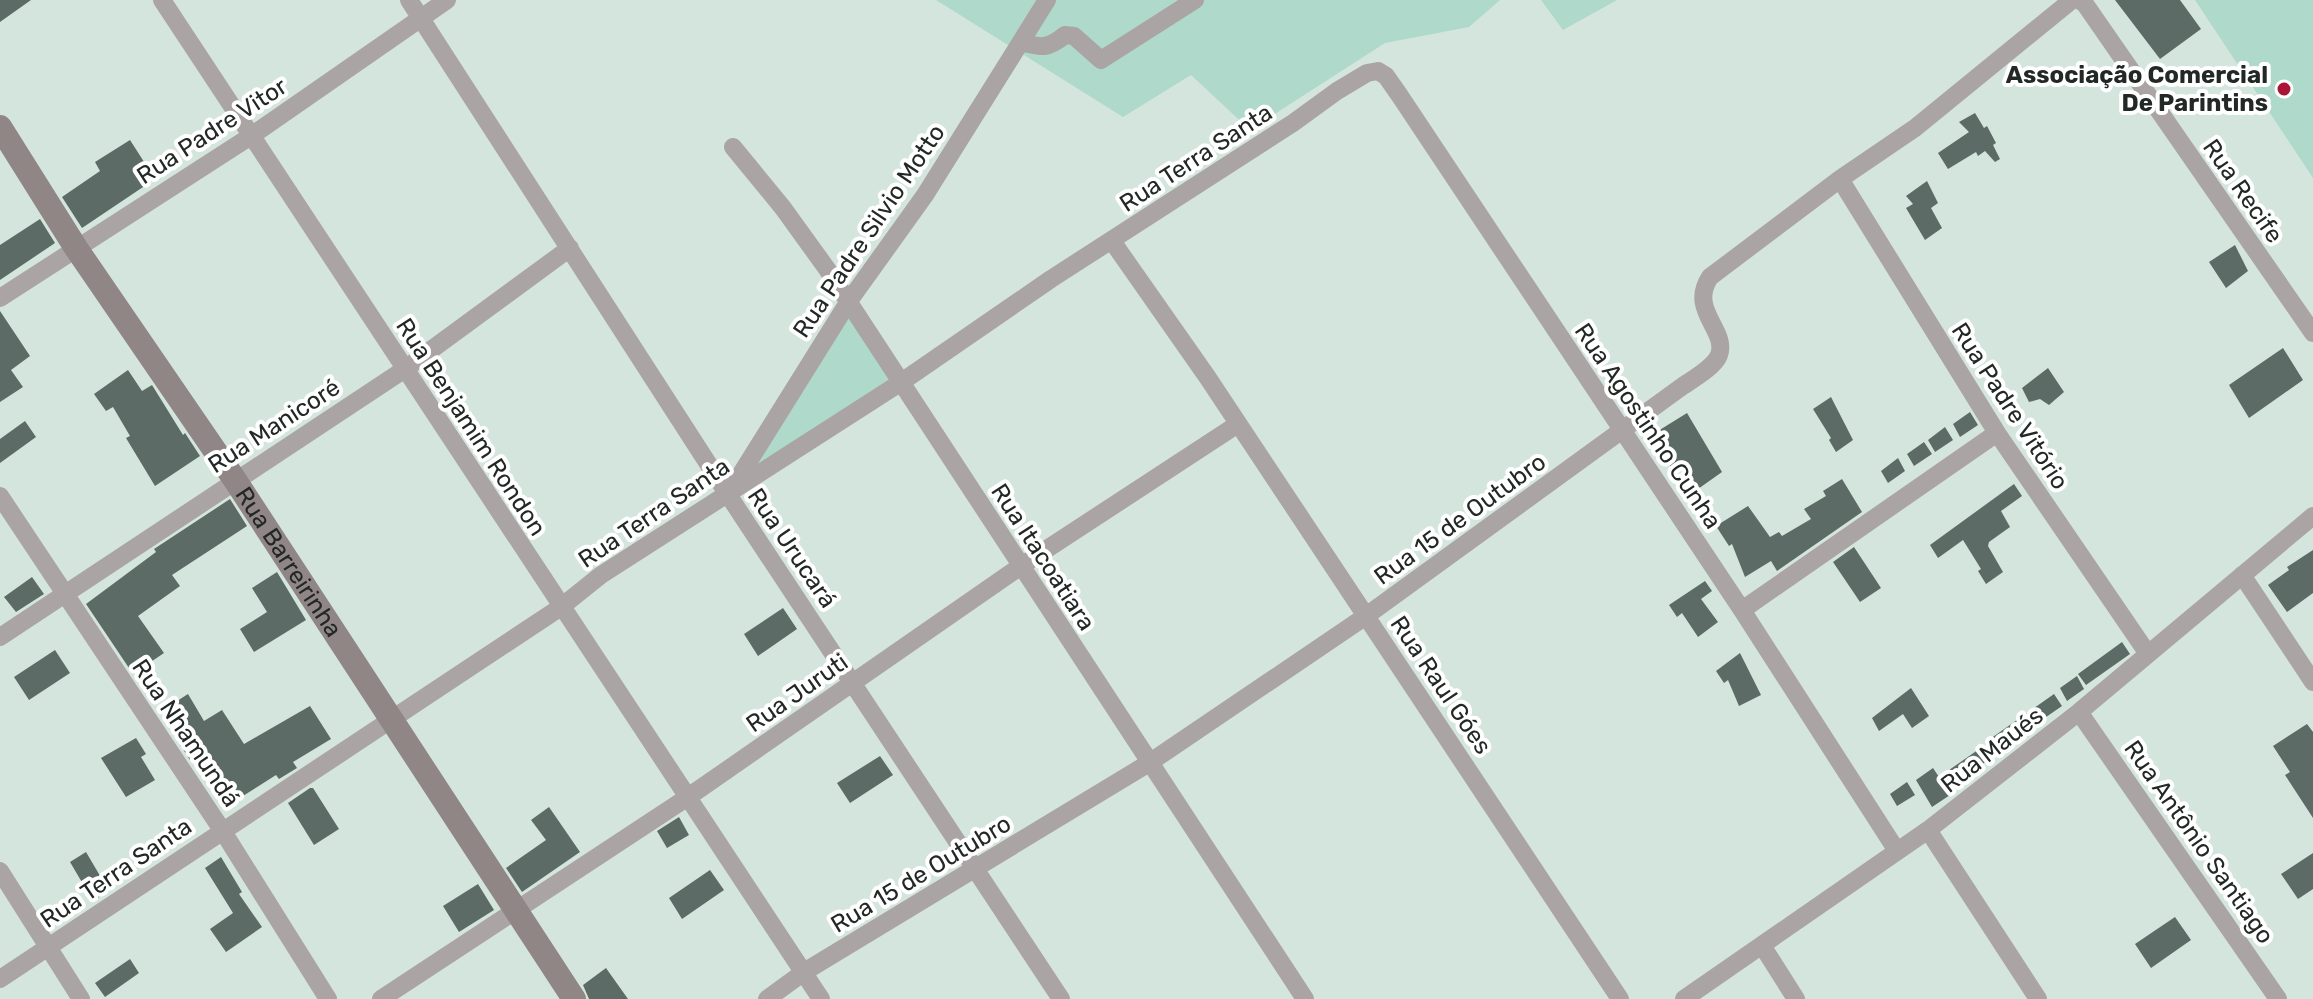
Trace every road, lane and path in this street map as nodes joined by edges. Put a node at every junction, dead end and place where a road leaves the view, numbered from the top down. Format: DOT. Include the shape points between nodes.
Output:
graph roads {
  1 [pos="162,0"];
  2 [pos="409,0"];
  3 [pos="447,0"];
  4 [pos="1047,0"];
  5 [pos="1195,0"];
  6 [pos="2072,0"];
  7 [pos="2079,0"];
  8 [pos="420,17"];
  9 [pos="1021,42"];
  10 [pos="1337,91"];
  11 [pos="0,127"];
  12 [pos="251,136"];
  13 [pos="733,147"];
  14 [pos="1840,179"];
  15 [pos="1112,241"];
  16 [pos="76,248"];
  17 [pos="570,248"];
  18 [pos="0,298"];
  19 [pos="849,301"];
  20 [pos="2313,333"];
  21 [pos="405,369"];
  22 [pos="900,383"];
  23 [pos="1238,424"];
  24 [pos="1623,431"];
  25 [pos="1997,433"];
  26 [pos="235,480"];
  27 [pos="729,491"];
  28 [pos="0,496"];
  29 [pos="2313,516"];
  30 [pos="1021,566"];
  31 [pos="2242,575"];
  32 [pos="64,595"];
  33 [pos="561,607"];
  34 [pos="1742,610"];
  35 [pos="1366,616"];
  36 [pos="0,637"];
  37 [pos="2148,654"];
  38 [pos="2313,682"];
  39 [pos="854,683"];
  40 [pos="2079,712"];
  41 [pos="392,718"];
  42 [pos="1149,763"];
  43 [pos="688,797"];
  44 [pos="222,830"];
  45 [pos="1928,830"];
  46 [pos="1897,851"];
  47 [pos="976,870"];
  48 [pos="0,871"];
  49 [pos="518,911"];
  50 [pos="1763,947"];
  51 [pos="47,948"];
  52 [pos="804,972"];
  53 [pos="0,979"];
  54 [pos="81,999"];
  55 [pos="328,999"];
  56 [pos="381,999"];
  57 [pos="574,999"];
  58 [pos="767,999"];
  59 [pos="821,999"];
  60 [pos="1061,999"];
  61 [pos="1305,999"];
  62 [pos="1620,999"];
  63 [pos="1684,999"];
  64 [pos="1796,999"];
  65 [pos="2038,999"];
  66 [pos="2278,999"];
  1 -- 12 [label="street, Rua Benjamim Rondon"];
  2 -- 8 [label="street, Rua Urucará"];
  3 -- 8 [label="street, Rua Padre Vitor"];
  4 -- 9 [label="street, Rua Padre Silvio Motto"];
  5 -- 9 [label="street" via="1101,60 1074,36 1065,35 1050,47"];
  6 -- 14 [label="street, Rua 15 de Outubro" via="1915,128"];
  7 -- 20 [label="street, Rua Recife"];
  8 -- 12 [label="street, Rua Padre Vitor"];
  8 -- 17 [label="street, Rua Urucará"];
  9 -- 19 [label="street, Rua Padre Silvio Motto" via="925,195"];
  10 -- 15 [label="street, Rua Terra Santa"];
  10 -- 24 [label="street, Rua Agostinho Cunha" via="1367,73 1386,76"];
  11 -- 16 [label="street, Rua Barreirinha"];
  12 -- 16 [label="street, Rua Padre Vitor"];
  12 -- 21 [label="street, Rua Benjamim Rondon"];
  13 -- 19 [label="street, Rua Itacoatiara"];
  14 -- 24 [label="street, Rua 15 de Outubro" via="1710,277 1704,305 1719,355"];
  14 -- 25 [label="street, Rua Padre Vitório"];
  15 -- 22 [label="street, Rua Terra Santa"];
  15 -- 23 [label="street, Rua Raul Góes"];
  16 -- 18 [label="street, Rua Padre Vitor"];
  16 -- 26 [label="street, Rua Barreirinha"];
  17 -- 21 [label="street, Rua Manicoré"];
  17 -- 27 [label="street, Rua Urucará"];
  19 -- 22 [label="street, Rua Itacoatiara"];
  19 -- 27 [label="street, Rua Padre Silvio Motto"];
  21 -- 26 [label="street, Rua Manicoré"];
  21 -- 33 [label="street, Rua Benjamim Rondon"];
  22 -- 27 [label="street, Rua Terra Santa"];
  22 -- 30 [label="street, Rua Itacoatiara"];
  23 -- 30 [label="street, Rua Juruti"];
  23 -- 35 [label="street, Rua Raul Góes"];
  24 -- 34 [label="street, Rua Agostinho Cunha"];
  24 -- 35 [label="street, Rua 15 de Outubro"];
  25 -- 34 [label="street"];
  25 -- 37 [label="street, Rua Padre Vitório"];
  26 -- 32 [label="street, Rua Manicoré"];
  26 -- 41 [label="street, Rua Barreirinha"];
  27 -- 33 [label="street, Rua Terra Santa"];
  27 -- 39 [label="street, Rua Urucará"];
  28 -- 32 [label="street, Rua Nhamundá"];
  29 -- 31 [label="street, Rua Maués"];
  30 -- 39 [label="street, Rua Juruti"];
  30 -- 42 [label="street, Rua Itacoatiara"];
  31 -- 37 [label="street, Rua Maués"];
  31 -- 38 [label="street"];
  32 -- 36 [label="street, Rua Manicoré"];
  32 -- 44 [label="street, Rua Nhamundá"];
  33 -- 41 [label="street, Rua Terra Santa"];
  33 -- 43 [label="street, Rua Benjamim Rondon"];
  34 -- 46 [label="street, Rua Agostinho Cunha"];
  35 -- 42 [label="street, Rua 15 de Outubro"];
  35 -- 62 [label="street, Rua Raul Góes"];
  37 -- 40 [label="street, Rua Maués"];
  39 -- 43 [label="street, Rua Juruti"];
  39 -- 47 [label="street, Rua Urucará"];
  40 -- 45 [label="street, Rua Maués"];
  40 -- 66 [label="street, Rua Antônio Santiago"];
  41 -- 44 [label="street, Rua Terra Santa"];
  41 -- 49 [label="street, Rua Barreirinha"];
  42 -- 47 [label="street, Rua 15 de Outubro"];
  42 -- 61 [label="street, Rua Itacoatiara"];
  43 -- 49 [label="street, Rua Juruti"];
  43 -- 52 [label="street, Rua Benjamim Rondon"];
  44 -- 51 [label="street, Rua Terra Santa"];
  44 -- 55 [label="street, Rua Nhamundá"];
  45 -- 46 [label="street, Rua Maués"];
  45 -- 65 [label="street"];
  46 -- 50 [label="street, Rua Maués"];
  47 -- 52 [label="street, Rua 15 de Outubro"];
  47 -- 60 [label="street, Rua Urucará"];
  48 -- 51 [label="street"];
  49 -- 56 [label="street, Rua Juruti"];
  49 -- 57 [label="street, Rua Barreirinha"];
  50 -- 63 [label="street, Rua Maués"];
  50 -- 64 [label="street"];
  51 -- 53 [label="street, Rua Terra Santa"];
  51 -- 54 [label="street"];
  52 -- 58 [label="street, Rua 15 de Outubro"];
  52 -- 59 [label="street, Rua Benjamim Rondon"];
}
